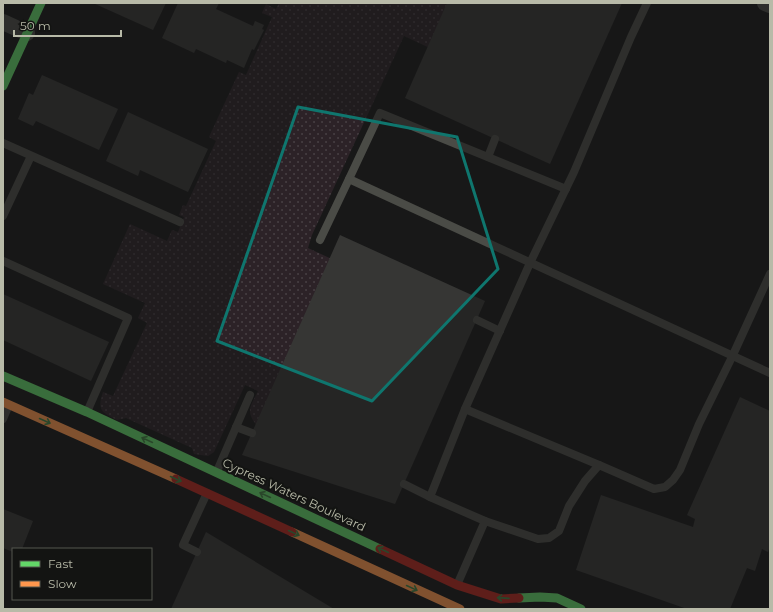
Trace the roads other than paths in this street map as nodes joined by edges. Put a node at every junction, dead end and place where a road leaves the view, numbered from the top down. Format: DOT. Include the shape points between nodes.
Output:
graph roads {
  1 [pos="41,3"];
  2 [pos="647,3"];
  3 [pos="765,3"];
  4 [pos="770,5"];
  5 [pos="3,22"];
  6 [pos="27,33"];
  7 [pos="3,86"];
  8 [pos="495,139"];
  9 [pos="3,143"];
  10 [pos="30,156"];
  11 [pos="488,157"];
  12 [pos="349,179"];
  13 [pos="566,189"];
  14 [pos="3,216"];
  15 [pos="180,222"];
  16 [pos="320,240"];
  17 [pos="3,261"];
  18 [pos="530,263"];
  19 [pos="770,274"];
  20 [pos="477,320"];
  21 [pos="500,331"];
  22 [pos="732,357"];
  23 [pos="770,373"];
  24 [pos="3,376"];
  25 [pos="19,383"];
  26 [pos="250,395"];
  27 [pos="6,404"];
  28 [pos="465,409"];
  29 [pos="87,412"];
  30 [pos="3,419"];
  31 [pos="236,427"];
  32 [pos="252,433"];
  33 [pos="599,465"];
  34 [pos="211,482"];
  35 [pos="404,484"];
  36 [pos="430,496"];
  37 [pos="485,522"];
  38 [pos="197,552"];
  39 [pos="540,597"];
  40 [pos="451,598"];
  41 [pos="460,609"];
  42 [pos="521,609"];
  43 [pos="581,609"];
  1 -- 6 [label="street"];
  2 -- 13 [label="lane"];
  3 -- 4 [label="street"];
  5 -- 6 [label="street"];
  6 -- 7 [label="street"];
  8 -- 11 [label="lane"];
  9 -- 10 [label="lane"];
  10 -- 14 [label="lane"];
  10 -- 15 [label="lane"];
  11 -- 12 [label="lane" via="380,113"];
  11 -- 13 [label="lane"];
  12 -- 16 [label="lane"];
  12 -- 18 [label="lane"];
  13 -- 18 [label="lane"];
  17 -- 29 [label="lane" via="128,318"];
  18 -- 21 [label="lane"];
  18 -- 22 [label="lane"];
  19 -- 22 [label="lane"];
  20 -- 21 [label="lane"];
  21 -- 28 [label="lane"];
  22 -- 23 [label="lane"];
  22 -- 33 [label="lane" via="680,470 665,487 654,489"];
  24 -- 25 [label="street, Cypress Waters Boulevard"];
  25 -- 27 [label="street"];
  25 -- 29 [label="street, Cypress Waters Boulevard"];
  26 -- 31 [label="lane"];
  27 -- 30 [label="lane"];
  27 -- 34 [label="street, Cypress Waters Boulevard, one-way"];
  28 -- 33 [label="lane"];
  28 -- 36 [label="lane"];
  34 -- 29 [label="street, Cypress Waters Boulevard, one-way"];
  31 -- 32 [label="lane"];
  31 -- 34 [label="lane"];
  33 -- 37 [label="lane" via="569,506 559,531 549,538 538,539"];
  34 -- 38 [label="lane" via="183,545"];
  40 -- 34 [label="street, Cypress Waters Boulevard, one-way"];
  34 -- 40 [label="street, Cypress Waters Boulevard, one-way"];
  35 -- 36 [label="lane"];
  36 -- 37 [label="lane"];
  37 -- 40 [label="lane"];
  39 -- 40 [label="street, Cypress Waters Boulevard, one-way"];
  39 -- 42 [label="street"];
  39 -- 43 [label="street, Cypress Waters Boulevard" via="557,598"];
  40 -- 41 [label="street, Cypress Waters Boulevard"];
}
